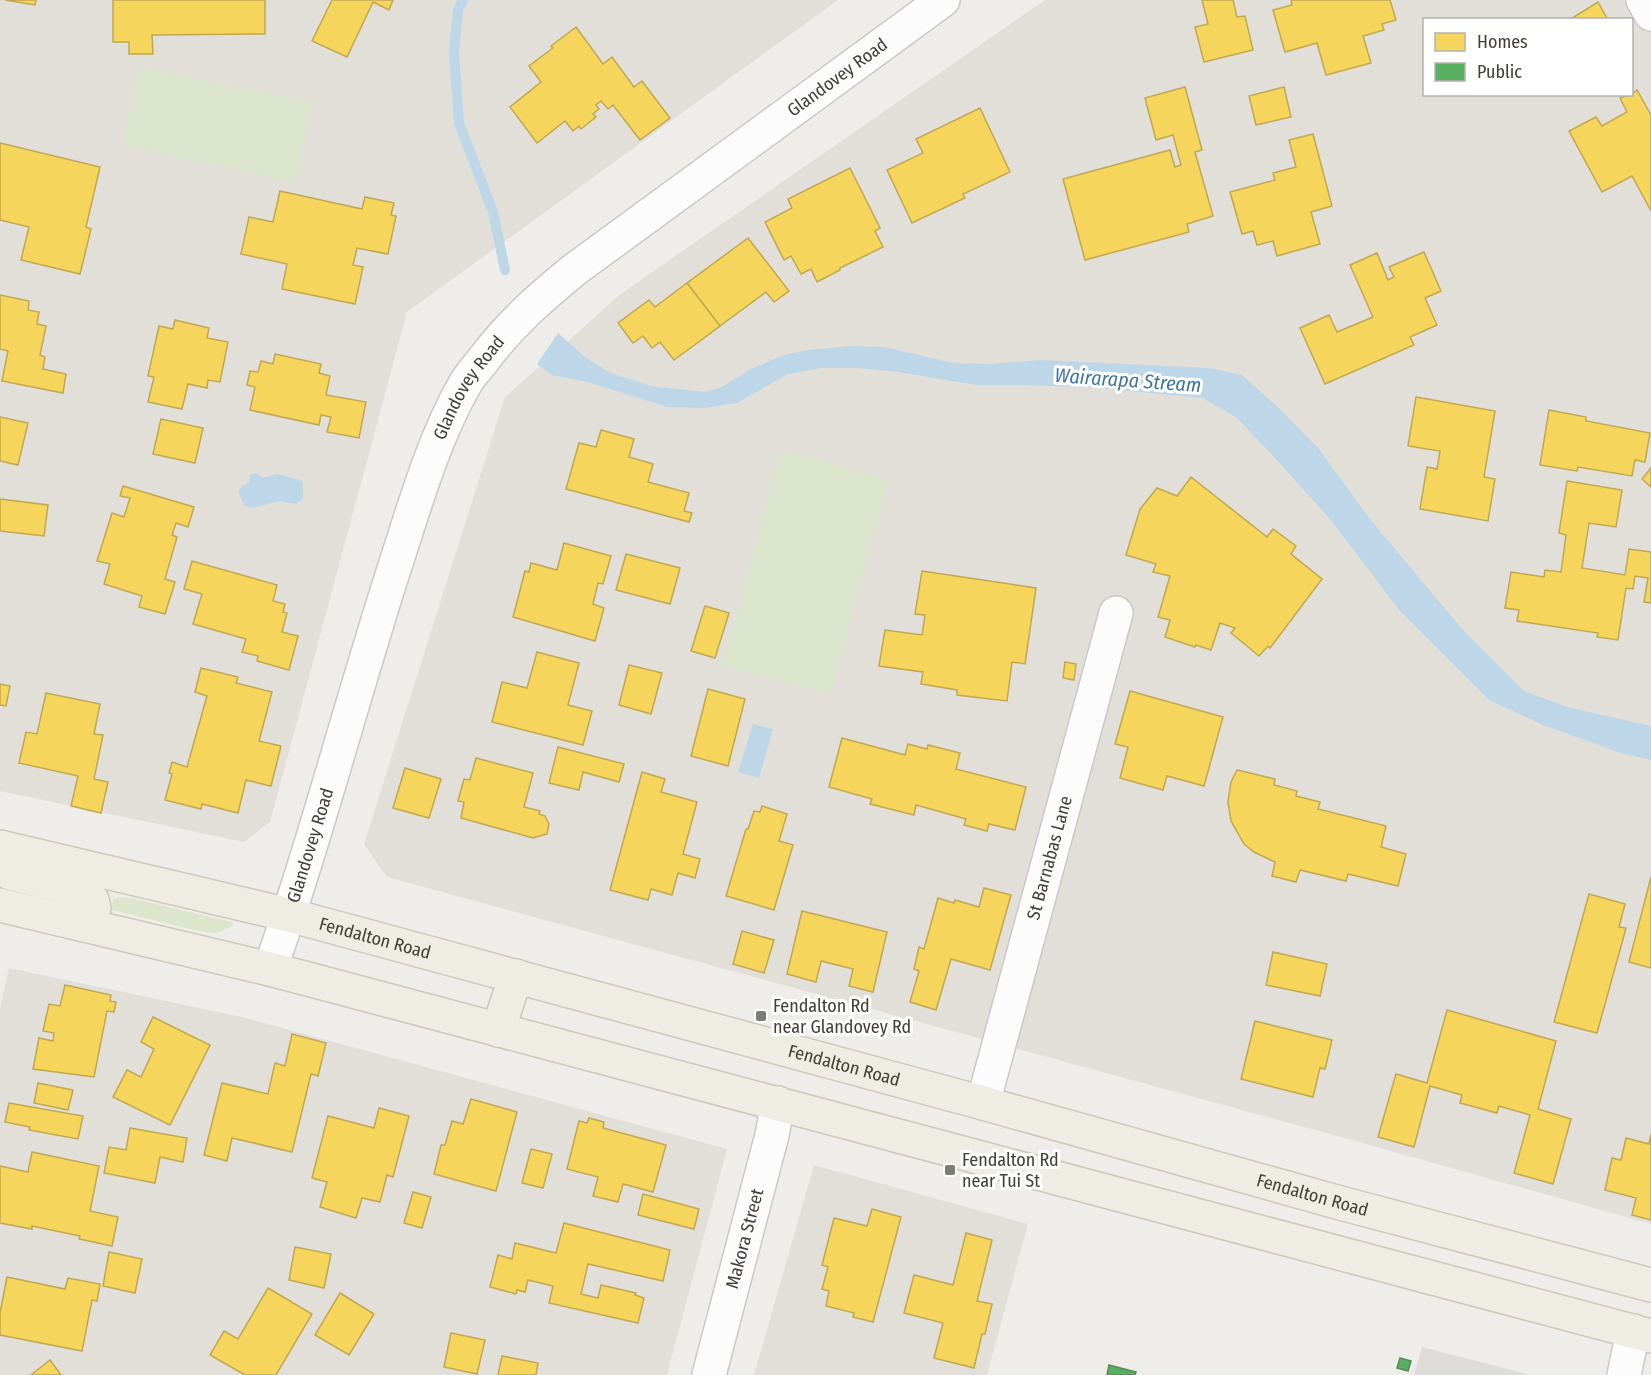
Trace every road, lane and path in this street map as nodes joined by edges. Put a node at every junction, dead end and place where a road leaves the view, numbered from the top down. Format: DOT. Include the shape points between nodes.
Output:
graph roads {
  1 [pos="943,0"];
  2 [pos="1643,0"];
  3 [pos="1651,14"];
  4 [pos="1116,613"];
  5 [pos="0,847"];
  6 [pos="0,862"];
  7 [pos="0,905"];
  8 [pos="289,915"];
  9 [pos="81,923"];
  10 [pos="270,969"];
  11 [pos="516,976"];
  12 [pos="498,1030"];
  13 [pos="778,1103"];
  14 [pos="983,1103"];
  15 [pos="1651,1285"];
  16 [pos="1642,1334"];
  17 [pos="710,1375"];
  18 [pos="1624,1375"];
  1 -- 8 [label="street, Glandovey Road" via="574,270 529,307 466,383 425,476 366,655"];
  2 -- 3 [label="street"];
  4 -- 14 [label="street, St Barnabas Lane"];
  5 -- 8 [label="main road, Fendalton Road"];
  6 -- 9 [label="main road" via="10,873 85,892 94,908"];
  7 -- 9 [label="main road"];
  8 -- 10 [label="street, Glandovey Road"];
  8 -- 11 [label="main road, Fendalton Road"];
  9 -- 10 [label="main road"];
  10 -- 12 [label="main road"];
  11 -- 12 [label="main road"];
  11 -- 14 [label="main road, Fendalton Road"];
  12 -- 13 [label="main road"];
  13 -- 16 [label="main road"];
  13 -- 17 [label="street, Makora Street"];
  14 -- 15 [label="main road, Fendalton Road"];
  16 -- 18 [label="street"];
}
